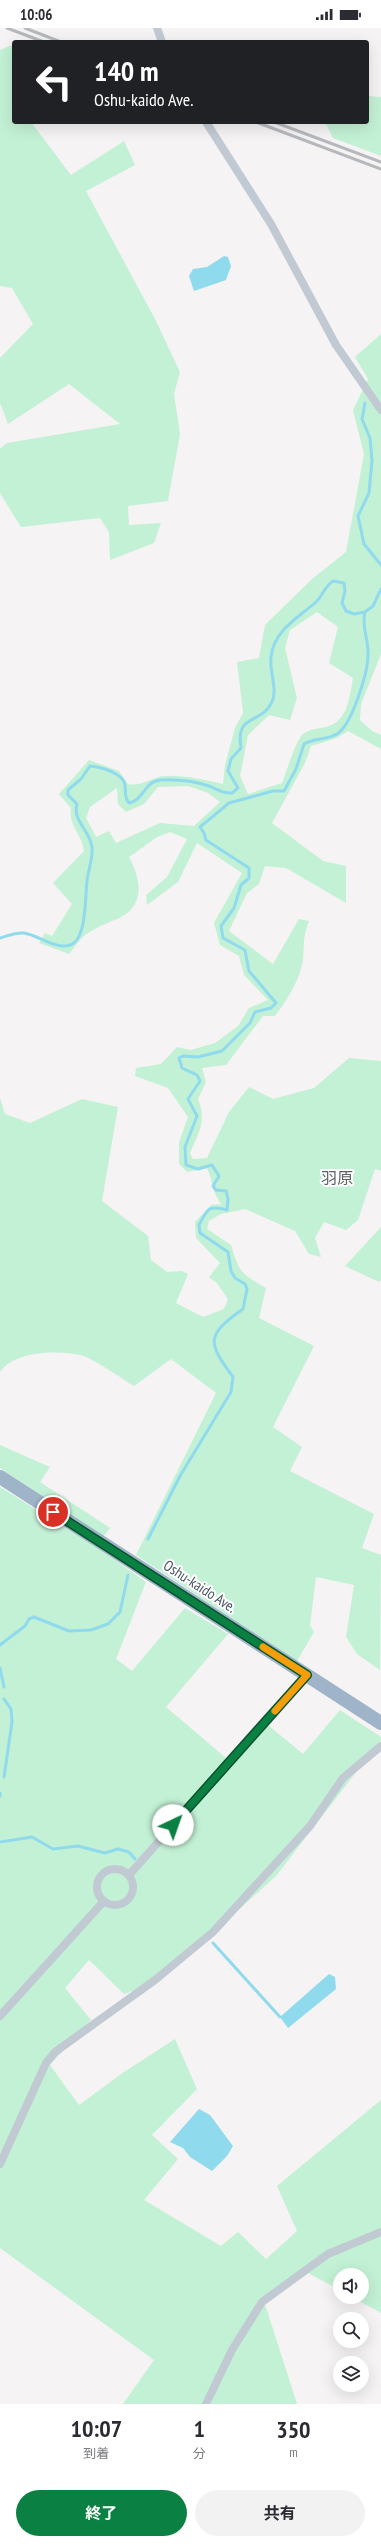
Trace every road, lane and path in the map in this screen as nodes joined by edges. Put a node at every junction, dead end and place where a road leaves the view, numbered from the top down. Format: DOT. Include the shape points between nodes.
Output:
graph roads {
  1 [pos="157,28"];
  2 [pos="161,40"];
  3 [pos="207,124"];
  4 [pos="381,410"];
  5 [pos="0,1477"];
  6 [pos="307,1675"];
  7 [pos="381,1723"];
  8 [pos="381,1746"];
  9 [pos="129,1874"];
  10 [pos="104,1901"];
  11 [pos="0,2016"];
  12 [pos="0,2164"];
  13 [pos="381,2232"];
  14 [pos="206,2404"];
  1 -- 2 [label="street"];
  3 -- 4 [label="street" via="271,224 336,345"];
  5 -- 6 [label="highway, Oshu-kaido Ave."];
  6 -- 7 [label="highway, Oshu-kaido Ave."];
  6 -- 9 [label="street"];
  8 -- 12 [label="street" via="343,1778 310,1826 213,1932 155,1980 54,2052 46,2063"];
  9 -- 10 [label="street" via="134,1886 130,1898 120,1905"];
  9 -- 10 [label="street" via="113,1868 102,1874 97,1890"];
  10 -- 11 [label="street"];
  13 -- 14 [label="street" via="328,2254 262,2302 232,2350"];
}
